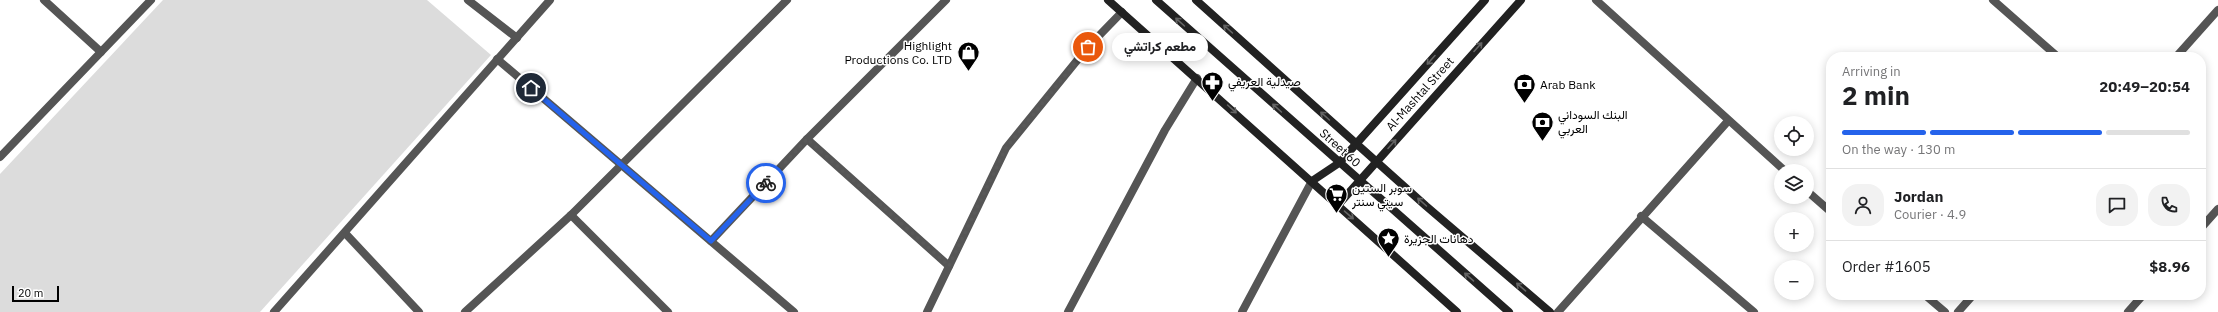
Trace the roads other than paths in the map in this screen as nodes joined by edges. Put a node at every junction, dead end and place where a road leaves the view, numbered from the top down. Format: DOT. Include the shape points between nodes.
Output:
graph roads {
  1 [pos="44,0"];
  2 [pos="151,0"];
  3 [pos="468,0"];
  4 [pos="550,0"];
  5 [pos="787,0"];
  6 [pos="946,0"];
  7 [pos="1108,0"];
  8 [pos="1156,0"];
  9 [pos="1196,0"];
  10 [pos="1485,0"];
  11 [pos="1521,0"];
  12 [pos="1596,0"];
  13 [pos="1993,0"];
  14 [pos="2218,10"];
  15 [pos="1122,12"];
  16 [pos="517,38"];
  17 [pos="101,52"];
  18 [pos="2052,52"];
  19 [pos="2180,52"];
  20 [pos="497,59"];
  21 [pos="1197,78"];
  22 [pos="1728,121"];
  23 [pos="807,139"];
  24 [pos="1356,144"];
  25 [pos="0,157"];
  26 [pos="1377,161"];
  27 [pos="1339,163"];
  28 [pos="1777,164"];
  29 [pos="621,166"];
  30 [pos="1312,181"];
  31 [pos="1359,181"];
  32 [pos="1814,197"];
  33 [pos="1338,205"];
  34 [pos="1826,208"];
  35 [pos="2218,209"];
  36 [pos="571,215"];
  37 [pos="1641,216"];
  38 [pos="2206,222"];
  39 [pos="345,234"];
  40 [pos="711,241"];
  41 [pos="949,266"];
  42 [pos="1932,300"];
  43 [pos="1969,300"];
  44 [pos="2138,300"];
  45 [pos="1451,310"];
  46 [pos="274,312"];
  47 [pos="419,312"];
  48 [pos="465,312"];
  49 [pos="668,312"];
  50 [pos="794,312"];
  51 [pos="927,312"];
  52 [pos="1068,312"];
  53 [pos="1242,312"];
  54 [pos="1509,312"];
  55 [pos="1550,312"];
  56 [pos="1558,312"];
  57 [pos="1754,312"];
  58 [pos="1945,312"];
  59 [pos="1958,312"];
  60 [pos="2128,312"];
  1 -- 17 [label="street"];
  2 -- 17 [label="street"];
  3 -- 16 [label="street"];
  4 -- 16 [label="street"];
  5 -- 29 [label="street"];
  6 -- 23 [label="street"];
  7 -- 15 [label="main road"];
  27 -- 8 [label="main road, Street 60, one-way"];
  24 -- 9 [label="main road, one-way"];
  10 -- 24 [label="main road, Al-Mashtal Street, one-way"];
  26 -- 11 [label="main road, Al-Mashtal Street, one-way"];
  12 -- 22 [label="street"];
  13 -- 18 [label="street"];
  14 -- 19 [label="street"];
  15 -- 21 [label="main road"];
  15 -- 41 [label="street" via="1088,47 1006,148"];
  16 -- 20 [label="street"];
  17 -- 25 [label="street"];
  20 -- 29 [label="street"];
  20 -- 39 [label="street"];
  21 -- 30 [label="main road, one-way"];
  21 -- 52 [label="street" via="1165,130"];
  22 -- 28 [label="street"];
  22 -- 37 [label="street"];
  23 -- 40 [label="street"];
  23 -- 41 [label="street"];
  24 -- 26 [label="main road"];
  24 -- 27 [label="main road, Al-Mashtal Street"];
  26 -- 31 [label="main road, Al-Mashtal Street"];
  55 -- 26 [label="main road, one-way"];
  27 -- 30 [label="main road, Al-Mashtal Street"];
  27 -- 31 [label="main road, Street 60"];
  29 -- 36 [label="street"];
  29 -- 40 [label="street"];
  30 -- 33 [label="main road"];
  30 -- 53 [label="street"];
  31 -- 33 [label="main road, Al-Mashtal Street"];
  54 -- 31 [label="main road, Street 60, one-way"];
  32 -- 34 [label="street"];
  33 -- 45 [label="main road, one-way"];
  35 -- 38 [label="street"];
  36 -- 48 [label="street"];
  36 -- 49 [label="street"];
  37 -- 56 [label="street"];
  37 -- 57 [label="street"];
  39 -- 46 [label="street"];
  39 -- 47 [label="street"];
  40 -- 50 [label="street"];
  41 -- 51 [label="street"];
  42 -- 58 [label="street"];
  43 -- 59 [label="street"];
  44 -- 60 [label="street"];
}
